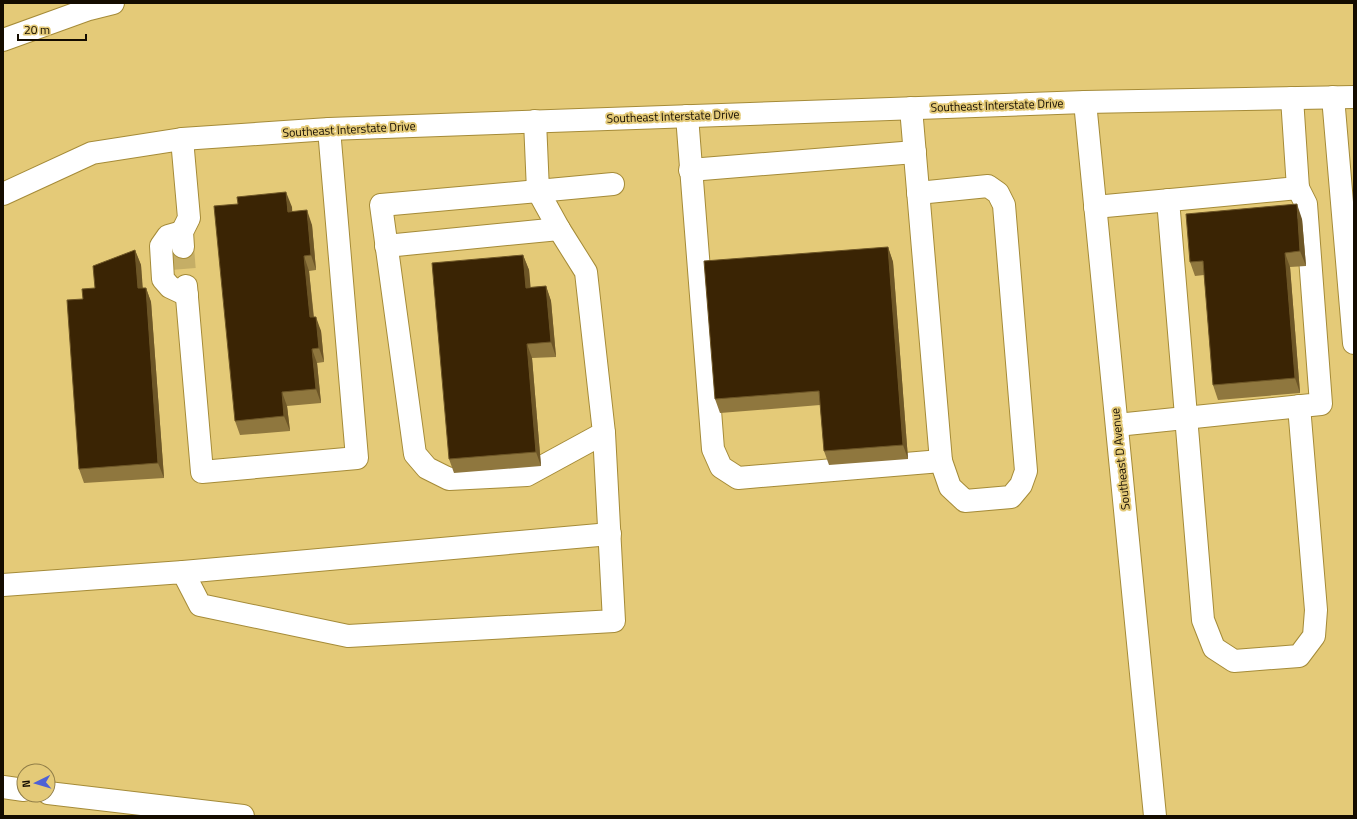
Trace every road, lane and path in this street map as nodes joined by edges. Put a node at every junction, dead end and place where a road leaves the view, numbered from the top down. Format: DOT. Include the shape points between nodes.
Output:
graph roads {
  1 [pos="113,3"];
  2 [pos="3,40"];
  3 [pos="1343,97"];
  4 [pos="1292,98"];
  5 [pos="1085,102"];
  6 [pos="911,108"];
  7 [pos="686,116"];
  8 [pos="535,121"];
  9 [pos="329,128"];
  10 [pos="182,139"];
  11 [pos="915,152"];
  12 [pos="1346,169"];
  13 [pos="690,170"];
  14 [pos="613,184"];
  15 [pos="1298,188"];
  16 [pos="538,191"];
  17 [pos="918,193"];
  18 [pos="3,194"];
  19 [pos="1168,200"];
  20 [pos="1095,207"];
  21 [pos="559,229"];
  22 [pos="386,246"];
  23 [pos="1354,343"];
  24 [pos="1299,406"];
  25 [pos="1186,418"];
  26 [pos="1117,425"];
  27 [pos="604,433"];
  28 [pos="941,461"];
  29 [pos="610,534"];
  30 [pos="183,572"];
  31 [pos="3,585"];
  32 [pos="3,787"];
  33 [pos="16,789"];
  34 [pos="56,794"];
  35 [pos="243,816"];
  36 [pos="1155,816"];
  1 -- 2 [label="main road"];
  3 -- 4 [label="main road, Southeast Interstate Drive"];
  3 -- 12 [label="main road"];
  4 -- 5 [label="main road, Southeast Interstate Drive"];
  4 -- 15 [label="main road"];
  5 -- 6 [label="main road, Southeast Interstate Drive"];
  5 -- 20 [label="main road, Southeast D Avenue"];
  6 -- 7 [label="main road, Southeast Interstate Drive"];
  6 -- 11 [label="main road"];
  7 -- 8 [label="main road, Southeast Interstate Drive"];
  7 -- 13 [label="main road"];
  8 -- 9 [label="main road, Southeast Interstate Drive"];
  8 -- 16 [label="main road"];
  9 -- 10 [label="main road, Southeast Interstate Drive"];
  9 -- 10 [label="main road" via="357,458 202,472 186,290 170,287 163,279 160,246 168,236 183,240 189,218"];
  10 -- 18 [label="main road, Southeast Interstate Drive" via="92,153"];
  11 -- 13 [label="main road"];
  11 -- 17 [label="main road"];
  12 -- 23 [label="main road"];
  13 -- 28 [label="main road" via="713,449 721,467 738,478"];
  14 -- 16 [label="main road"];
  15 -- 19 [label="main road"];
  15 -- 24 [label="main road" via="1306,204 1321,404"];
  16 -- 21 [label="main road"];
  16 -- 22 [label="main road" via="381,206"];
  17 -- 28 [label="main road"];
  17 -- 28 [label="main road" via="988,186 998,193 1004,206 1026,470 1021,485 1011,497 965,501 950,487"];
  19 -- 20 [label="main road"];
  19 -- 25 [label="main road"];
  20 -- 26 [label="main road, Southeast D Avenue"];
  21 -- 22 [label="main road"];
  21 -- 27 [label="main road" via="586,272"];
  22 -- 27 [label="main road" via="415,454 427,468 449,479 527,475"];
  24 -- 25 [label="main road"];
  24 -- 25 [label="main road" via="1316,610 1314,636 1299,656 1234,661 1214,648 1203,620"];
  25 -- 26 [label="main road"];
  26 -- 36 [label="main road, Southeast D Avenue"];
  27 -- 29 [label="main road"];
  29 -- 30 [label="main road"];
  29 -- 30 [label="main road" via="614,621 348,636 200,605"];
  30 -- 31 [label="main road"];
  32 -- 33 [label="main road"];
  34 -- 35 [label="main road"];
}
